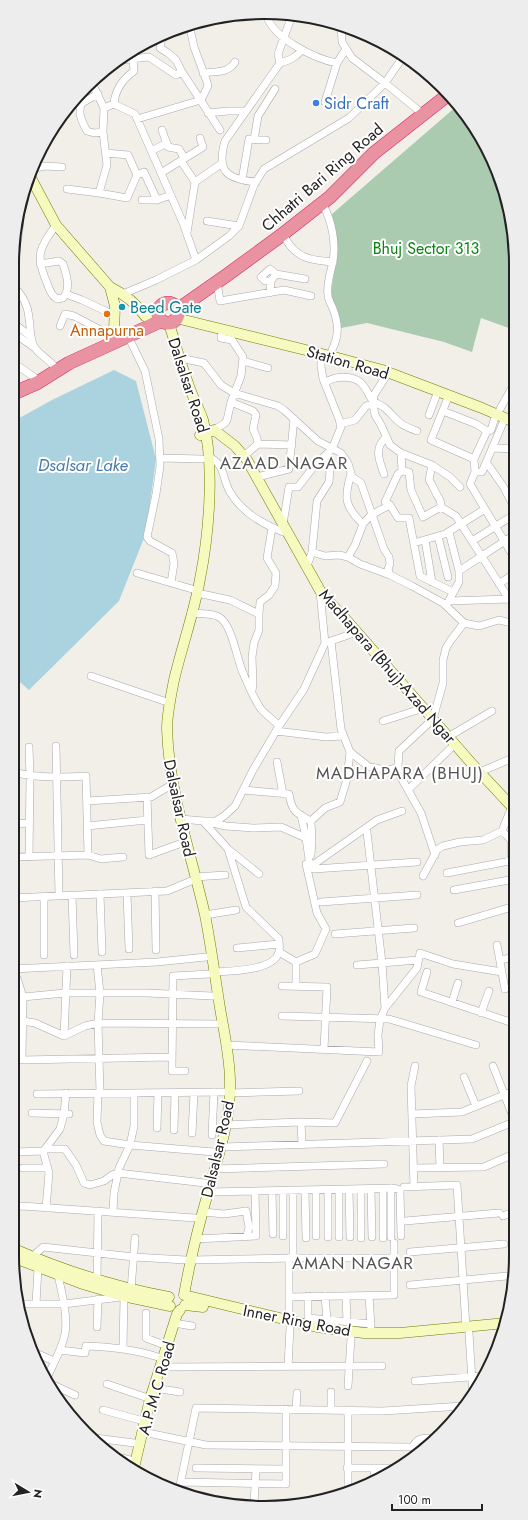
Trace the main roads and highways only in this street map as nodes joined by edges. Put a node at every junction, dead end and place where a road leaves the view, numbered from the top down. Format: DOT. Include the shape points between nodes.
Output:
graph roads {
  1 [pos="439,93"];
  2 [pos="444,98"];
  3 [pos="168,315"];
  4 [pos="19,384"];
  5 [pos="19,391"];
  1 -- 3 [label="highway, Chhatri Bari Ring Road" via="370,148 326,192 224,270 175,303"];
  2 -- 3 [label="highway, Chhatri Bari Ring Road" via="374,153 330,197 228,275"];
  3 -- 4 [label="highway, Chhatri Bari Ring Road" via="113,333"];
  3 -- 5 [label="highway, Chhatri Bari Ring Road" via="69,363"];
}
